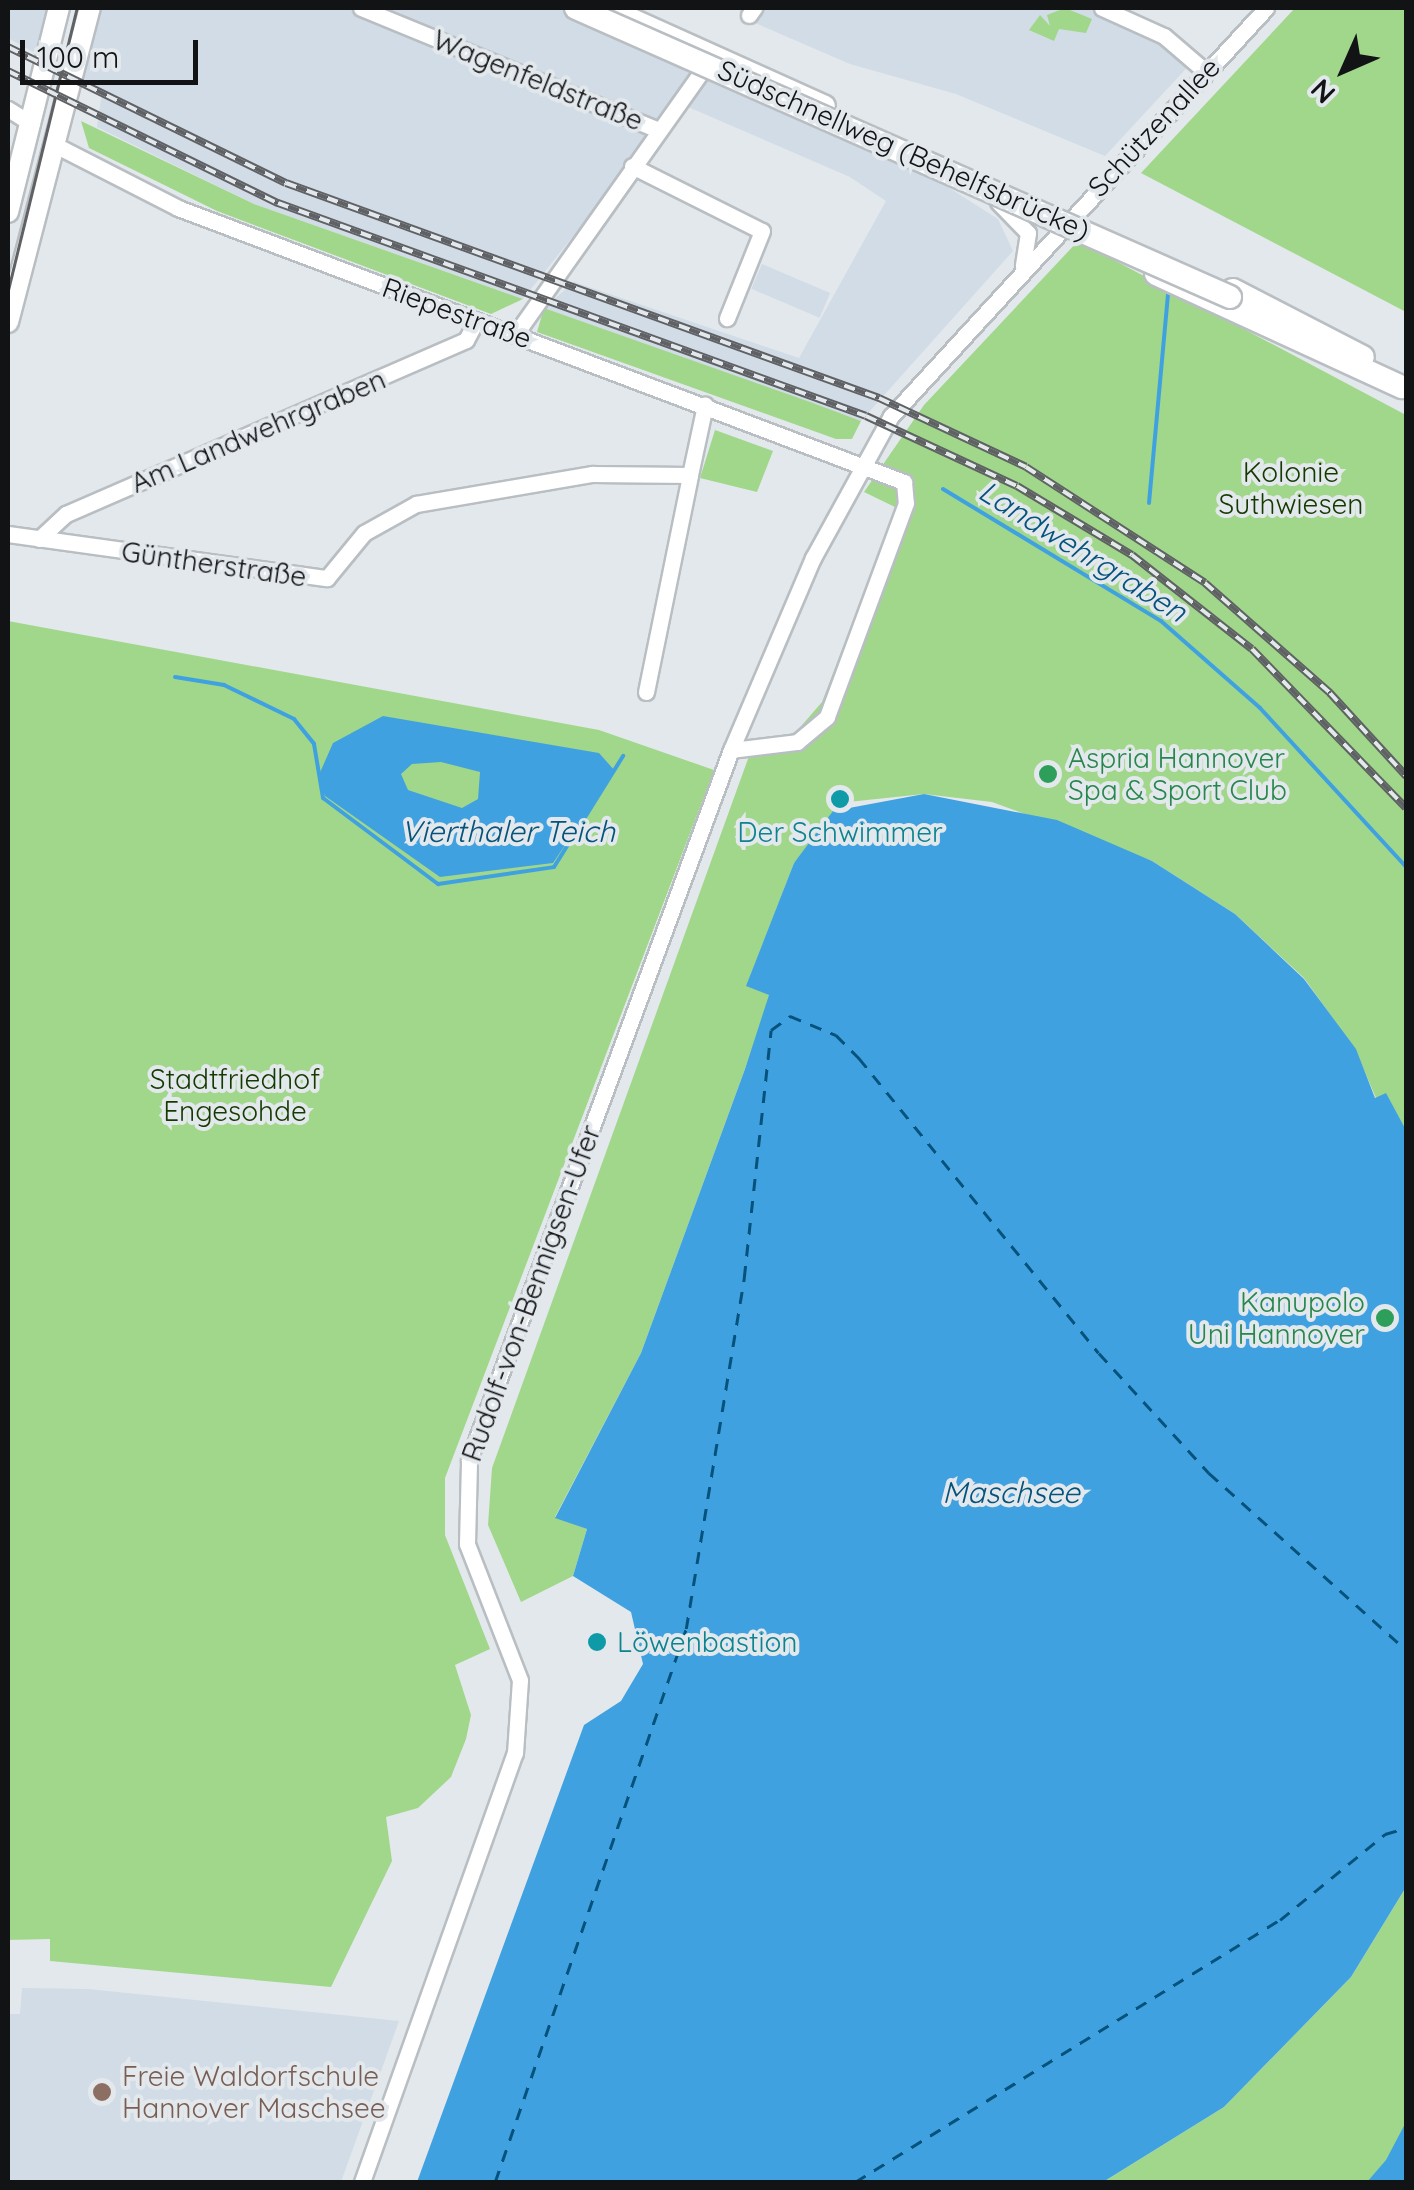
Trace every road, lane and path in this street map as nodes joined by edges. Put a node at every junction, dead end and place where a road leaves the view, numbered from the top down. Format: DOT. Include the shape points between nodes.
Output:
graph roads {
  1 [pos="59,8"];
  2 [pos="90,8"];
  3 [pos="361,8"];
  4 [pos="576,8"];
  5 [pos="593,8"];
  6 [pos="608,8"];
  7 [pos="1102,8"];
  8 [pos="1266,8"];
  9 [pos="713,54"];
  10 [pos="1206,72"];
  11 [pos="8,109"];
  12 [pos="32,124"];
  13 [pos="659,130"];
  14 [pos="60,147"];
  15 [pos="632,166"];
  16 [pos="959,169"];
  17 [pos="8,212"];
  18 [pos="1066,220"];
  19 [pos="1022,269"];
  20 [pos="1231,293"];
  21 [pos="727,318"];
  22 [pos="476,320"];
  23 [pos="8,322"];
  24 [pos="514,335"];
  25 [pos="1405,385"];
  26 [pos="705,405"];
  27 [pos="884,426"];
  28 [pos="862,461"];
  29 [pos="690,475"];
  30 [pos="8,534"];
  31 [pos="38,540"];
  32 [pos="646,692"];
  33 [pos="738,750"];
  34 [pos="362,2182"];
  1 -- 12 [label="main road"];
  2 -- 14 [label="main road"];
  3 -- 13 [label="street, Wagenfeldstraße"];
  4 -- 20 [label="highway, Südschnellweg (Behelfsbrücke), bridge"];
  5 -- 20 [label="highway, Südschnellweg (Behelfsbrücke), bridge"];
  6 -- 9 [label="main road"];
  7 -- 10 [label="street" via="1164,36"];
  8 -- 10 [label="street, Schützenallee"];
  9 -- 13 [label="street"];
  9 -- 16 [label="main road"];
  10 -- 18 [label="street, Schützenallee"];
  11 -- 12 [label="street"];
  12 -- 17 [label="main road"];
  13 -- 15 [label="street"];
  14 -- 22 [label="street, Riepestraße" via="178,208"];
  14 -- 23 [label="main road"];
  15 -- 21 [label="street" via="762,231"];
  15 -- 24 [label="street"];
  16 -- 18 [label="main road"];
  16 -- 19 [label="street" via="1020,220 1028,240"];
  18 -- 19 [label="street, Schützenallee"];
  18 -- 25 [label="highway" via="1188,291"];
  19 -- 27 [label="street, Schützenallee"];
  20 -- 25 [label="highway"];
  22 -- 24 [label="street, Riepestraße"];
  22 -- 31 [label="street, Am Landwehrgraben" via="466,340 66,514"];
  24 -- 26 [label="street, Riepestraße"];
  26 -- 28 [label="street, Riepestraße"];
  26 -- 29 [label="street"];
  27 -- 28 [label="street, Rudolf-von-Bennigsen-Ufer"];
  28 -- 33 [label="street, Rudolf-von-Bennigsen-Ufer"];
  28 -- 33 [label="street" via="904,482 903,510 826,717 797,742"];
  29 -- 31 [label="street, Güntherstraße" via="592,474 416,504 364,532 320,580"];
  29 -- 32 [label="street"];
  30 -- 31 [label="street, Güntherstraße"];
  33 -- 34 [label="street, Rudolf-von-Bennigsen-Ufer" via="466,1473 467,1544 520,1680 515,1753"];
}
